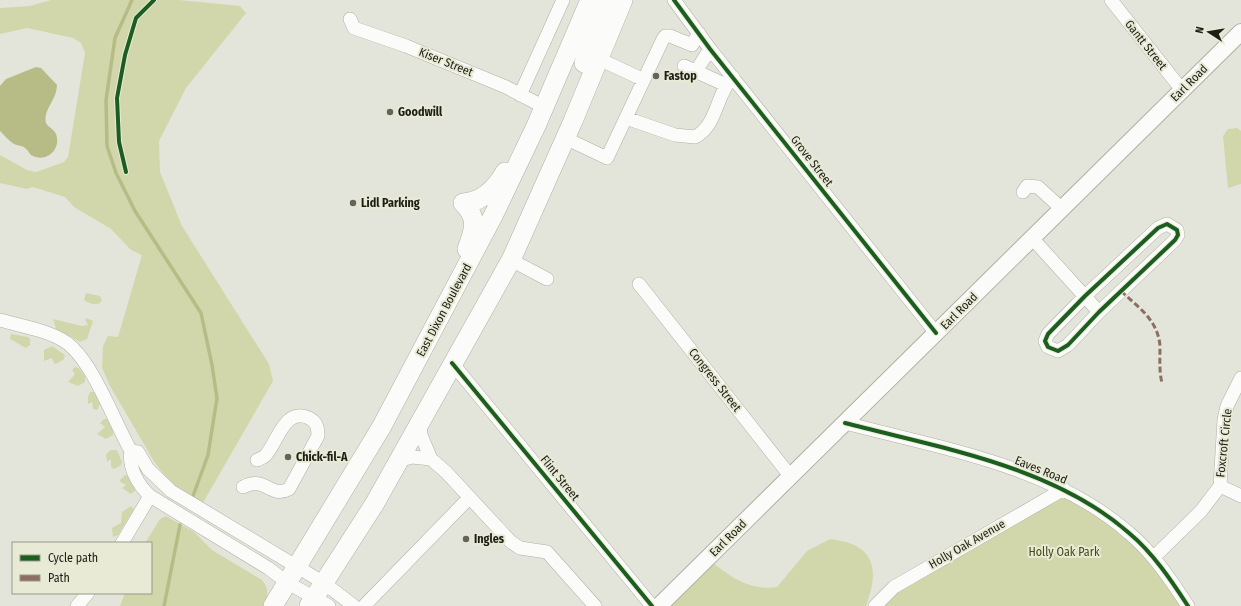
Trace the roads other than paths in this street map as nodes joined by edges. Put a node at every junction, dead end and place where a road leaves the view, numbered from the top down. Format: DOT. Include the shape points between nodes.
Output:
graph roads {
  1 [pos="563,0"];
  2 [pos="590,0"];
  3 [pos="605,0"];
  4 [pos="622,0"];
  5 [pos="674,0"];
  6 [pos="1111,0"];
  7 [pos="350,19"];
  8 [pos="1241,32"];
  9 [pos="699,33"];
  10 [pos="710,49"];
  11 [pos="599,59"];
  12 [pos="684,66"];
  13 [pos="696,71"];
  14 [pos="644,80"];
  15 [pos="730,81"];
  16 [pos="1182,90"];
  17 [pos="520,96"];
  18 [pos="544,107"];
  19 [pos="626,118"];
  20 [pos="573,121"];
  21 [pos="536,126"];
  22 [pos="565,138"];
  23 [pos="1023,192"];
  24 [pos="1062,209"];
  25 [pos="1032,238"];
  26 [pos="511,260"];
  27 [pos="546,279"];
  28 [pos="639,284"];
  29 [pos="1085,296"];
  30 [pos="1099,312"];
  31 [pos="0,320"];
  32 [pos="435,326"];
  33 [pos="936,333"];
  34 [pos="452,363"];
  35 [pos="1241,378"];
  36 [pos="420,423"];
  37 [pos="845,423"];
  38 [pos="131,451"];
  39 [pos="431,459"];
  40 [pos="257,460"];
  41 [pos="398,461"];
  42 [pos="791,477"];
  43 [pos="1220,486"];
  44 [pos="243,487"];
  45 [pos="1064,489"];
  46 [pos="150,496"];
  47 [pos="1241,496"];
  48 [pos="469,498"];
  49 [pos="123,542"];
  50 [pos="1154,557"];
  51 [pos="292,576"];
  52 [pos="87,594"];
  53 [pos="319,598"];
  54 [pos="77,606"];
  55 [pos="273,606"];
  56 [pos="354,606"];
  57 [pos="364,606"];
  58 [pos="595,606"];
  59 [pos="652,606"];
  60 [pos="659,606"];
  61 [pos="875,606"];
  62 [pos="1188,606"];
  1 -- 17 [label="street"];
  2 -- 18 [label="highway, East Dixon Boulevard"];
  3 -- 20 [label="highway" via="578,82"];
  4 -- 11 [label="highway"];
  5 -- 9 [label="street, Grove Street"];
  6 -- 16 [label="street, Gantt Street"];
  7 -- 17 [label="street, Kiser Street" via="354,28 406,46 506,87"];
  8 -- 16 [label="main road, Earl Road"];
  9 -- 10 [label="street, Grove Street"];
  9 -- 14 [label="street" via="692,46 665,36"];
  10 -- 13 [label="street"];
  10 -- 15 [label="street, Grove Street"];
  11 -- 14 [label="street"];
  11 -- 20 [label="highway"];
  12 -- 13 [label="street"];
  13 -- 15 [label="street"];
  14 -- 19 [label="street"];
  15 -- 19 [label="street" via="706,128 695,136 674,135"];
  15 -- 33 [label="street, Grove Street"];
  16 -- 24 [label="main road, Earl Road"];
  17 -- 18 [label="street, Kiser Street"];
  18 -- 21 [label="highway, East Dixon Boulevard"];
  19 -- 22 [label="street" via="608,158"];
  20 -- 22 [label="highway"];
  21 -- 32 [label="highway, East Dixon Boulevard" via="494,214"];
  21 -- 32 [label="highway" via="528,128 494,188 474,202 463,203 472,214 473,233"];
  22 -- 26 [label="highway"];
  23 -- 24 [label="street" via="1027,186 1038,187"];
  24 -- 25 [label="main road, Earl Road"];
  25 -- 29 [label="street"];
  25 -- 33 [label="main road, Earl Road"];
  26 -- 27 [label="street"];
  26 -- 34 [label="highway"];
  28 -- 42 [label="street, Congress Street"];
  29 -- 30 [label="street"];
  29 -- 30 [label="street" via="1048,334 1045,341 1048,347 1054,351 1061,350"];
  29 -- 30 [label="street" via="1161,225 1169,225 1177,230 1175,240"];
  31 -- 38 [label="street" via="55,337 74,348 96,383"];
  32 -- 51 [label="highway, East Dixon Boulevard" via="382,426"];
  33 -- 37 [label="main road, Earl Road"];
  34 -- 36 [label="highway"];
  34 -- 59 [label="street, Flint Street"];
  35 -- 43 [label="street, Foxcroft Circle" via="1227,406 1224,420"];
  36 -- 39 [label="street" via="421,435"];
  36 -- 41 [label="highway"];
  37 -- 42 [label="main road, Earl Road"];
  37 -- 45 [label="street, Eaves Road" via="987,461 1026,473"];
  38 -- 46 [label="street" via="129,461"];
  38 -- 51 [label="street" via="138,452 148,469 171,491"];
  39 -- 41 [label="street" via="412,458"];
  39 -- 48 [label="street"];
  40 -- 44 [label="street" via="264,457 285,423 293,417 306,417 314,421 318,428 318,436 289,489 282,493 252,482"];
  41 -- 53 [label="highway"];
  42 -- 60 [label="main road, Earl Road"];
  43 -- 47 [label="street"];
  43 -- 50 [label="street, Foxcroft Circle" via="1201,511"];
  45 -- 50 [label="street, Eaves Road" via="1105,513"];
  45 -- 61 [label="street, Holly Oak Avenue" via="894,587"];
  46 -- 49 [label="street"];
  46 -- 51 [label="street" via="268,568"];
  48 -- 57 [label="street"];
  48 -- 58 [label="street" via="511,542 520,548 547,552"];
  50 -- 62 [label="street, Eaves Road"];
  51 -- 53 [label="street"];
  51 -- 55 [label="highway, East Dixon Boulevard"];
  52 -- 54 [label="street"];
  53 -- 56 [label="street"];
}
